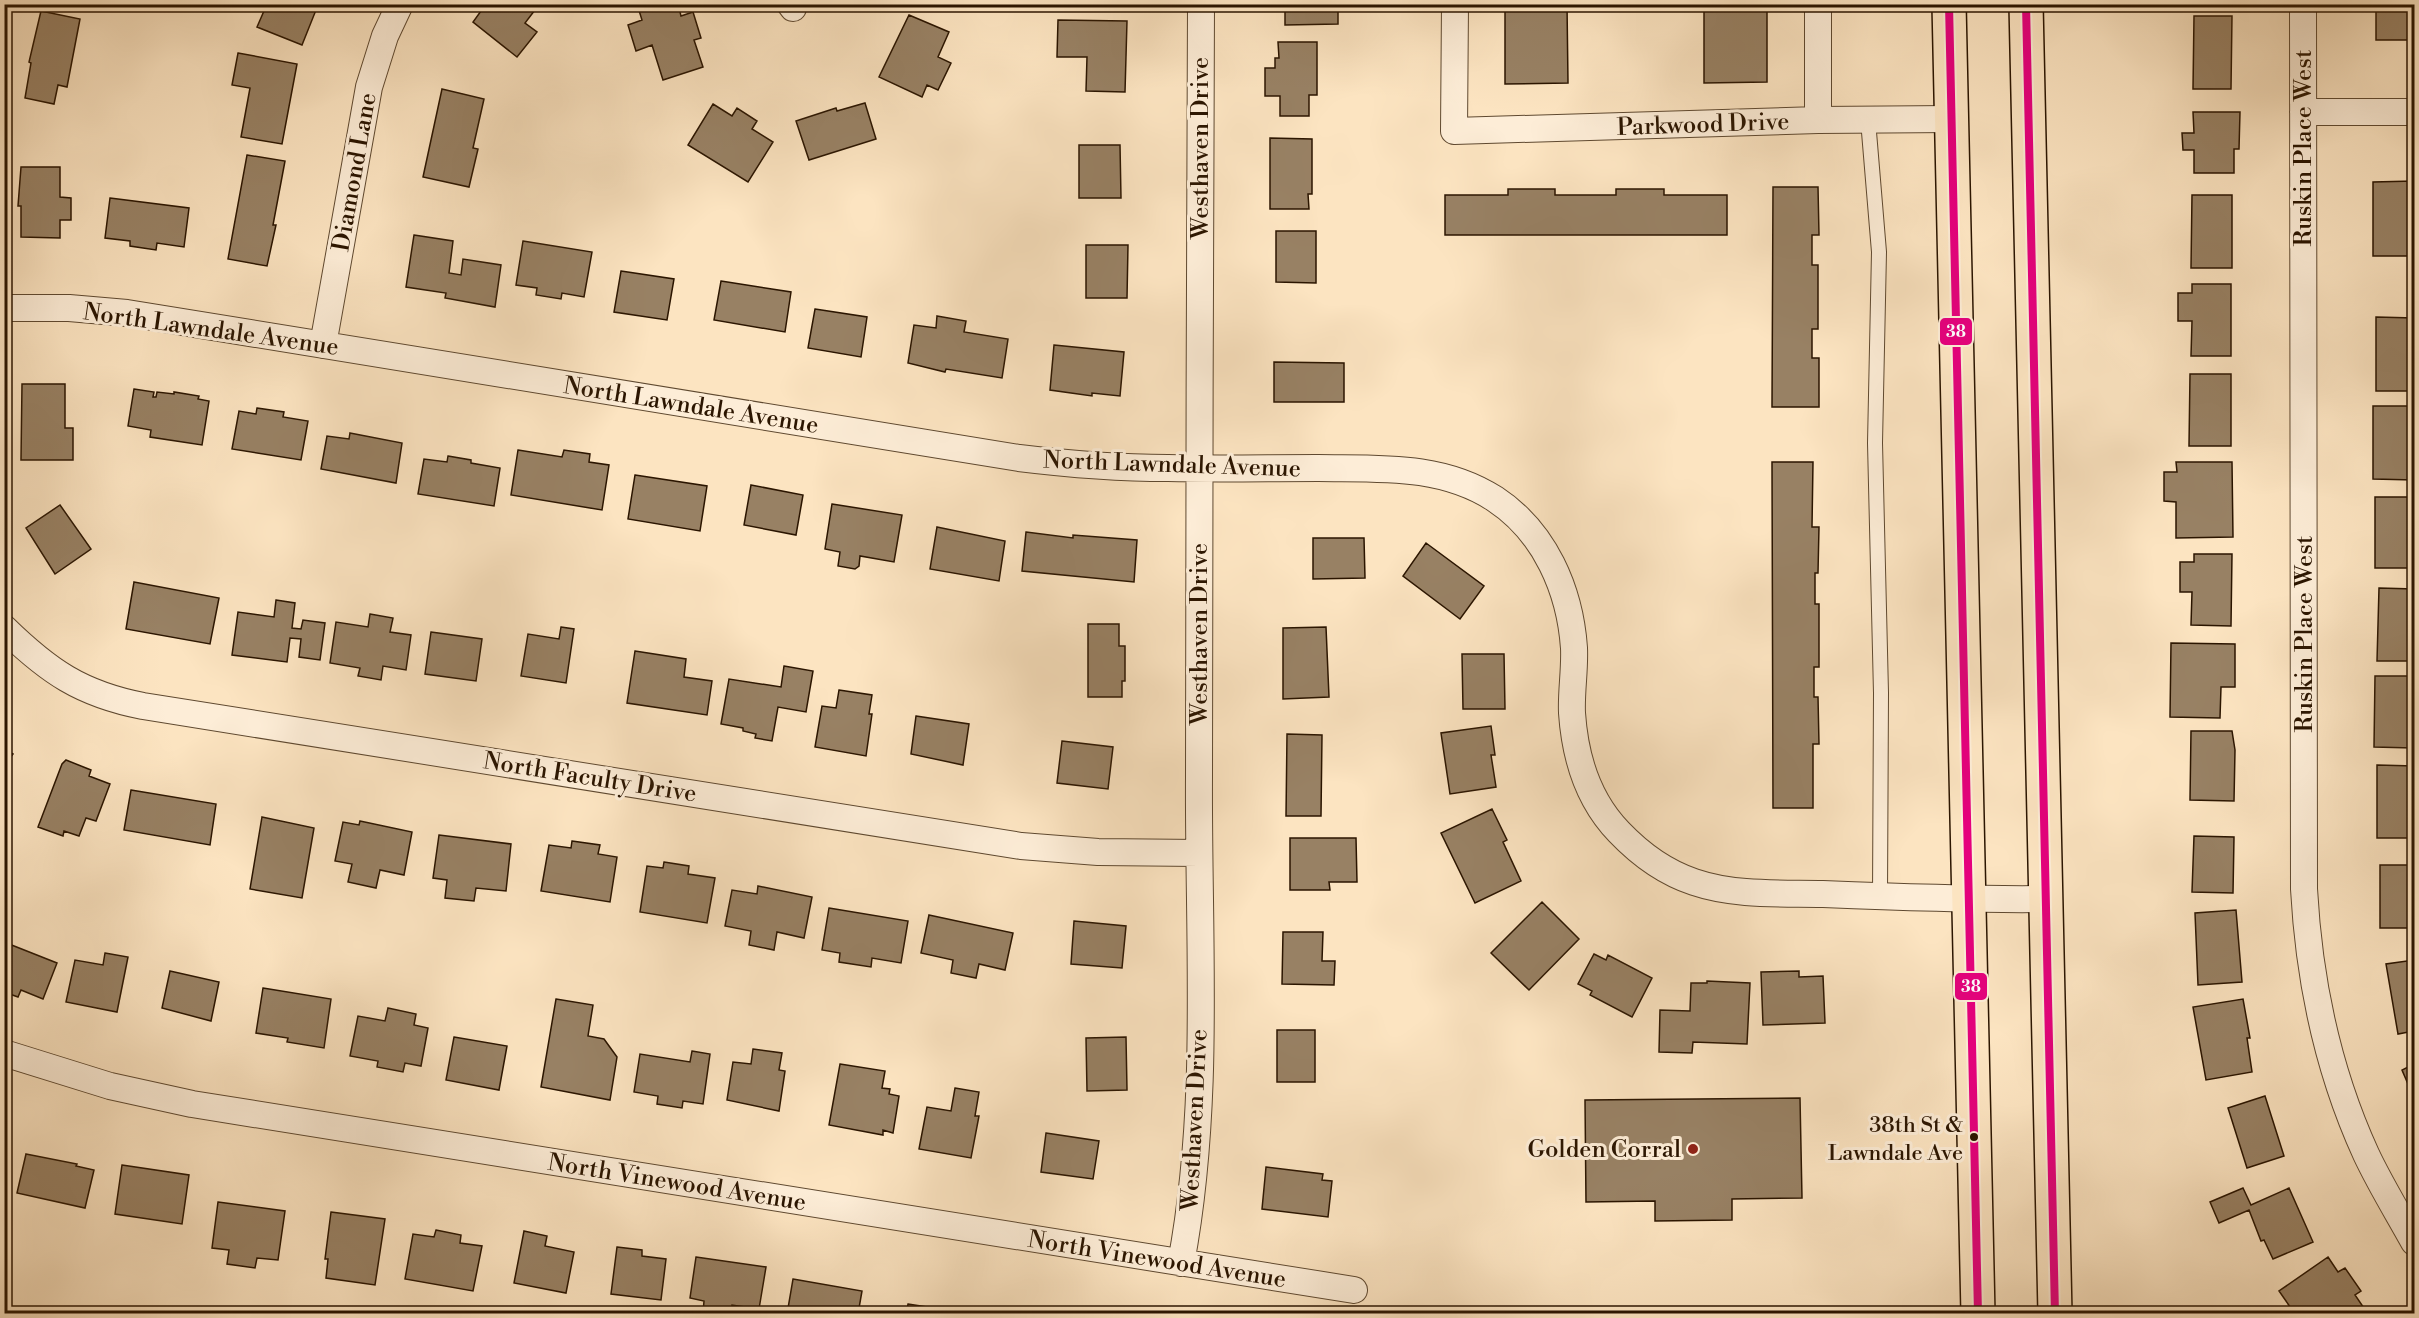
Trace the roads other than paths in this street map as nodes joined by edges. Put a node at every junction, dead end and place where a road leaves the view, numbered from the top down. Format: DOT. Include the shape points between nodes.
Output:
graph roads {
  1 [pos="400,4"];
  2 [pos="1201,4"];
  3 [pos="1455,4"];
  4 [pos="1818,4"];
  5 [pos="1948,4"];
  6 [pos="2026,4"];
  7 [pos="2303,4"];
  8 [pos="2303,112"];
  9 [pos="2415,112"];
  10 [pos="1952,119"];
  11 [pos="1818,120"];
  12 [pos="1868,120"];
  13 [pos="4,308"];
  14 [pos="323,345"];
  15 [pos="1199,468"];
  16 [pos="4,628"];
  17 [pos="1198,853"];
  18 [pos="1880,896"];
  19 [pos="2045,899"];
  20 [pos="1969,900"];
  21 [pos="4,1053"];
  22 [pos="2415,1242"];
  23 [pos="1181,1263"];
  24 [pos="1354,1290"];
  25 [pos="1978,1314"];
  26 [pos="2055,1314"];
  1 -- 14 [label="street, Diamond Lane" via="369,87"];
  2 -- 15 [label="street, Westhaven Drive"];
  3 -- 11 [label="street, Parkwood Drive" via="1454,131"];
  4 -- 11 [label="street"];
  5 -- 10 [label="main road"];
  6 -- 19 [label="main road"];
  7 -- 8 [label="street, Ruskin Place West"];
  8 -- 9 [label="street"];
  8 -- 22 [label="street, Ruskin Place West" via="2307,935 2321,1019 2346,1102 2367,1156"];
  10 -- 12 [label="street, Parkwood Drive"];
  10 -- 20 [label="main road"];
  11 -- 12 [label="street, Parkwood Drive"];
  12 -- 18 [label="lane" via="1879,252 1875,443 1881,693"];
  13 -- 14 [label="street, North Lawndale Avenue" via="127,313"];
  14 -- 15 [label="street, North Lawndale Avenue" via="1019,458 1079,465"];
  15 -- 17 [label="street, Westhaven Drive"];
  15 -- 18 [label="street, North Lawndale Avenue" via="1410,469 1454,479 1496,499 1540,542 1564,590 1572,627 1572,713 1578,757 1594,798 1630,845 1692,882 1723,889"];
  16 -- 17 [label="street, North Faculty Drive" via="59,676 101,695 143,706 1021,846 1090,852"];
  17 -- 23 [label="street, Westhaven Drive" via="1200,1116"];
  18 -- 20 [label="street, North Lawndale Avenue"];
  19 -- 20 [label="street, North Lawndale Avenue"];
  19 -- 26 [label="main road"];
  20 -- 25 [label="main road"];
  21 -- 23 [label="street, North Vinewood Avenue" via="110,1086 192,1104"];
  23 -- 24 [label="street, North Vinewood Avenue"];
}
